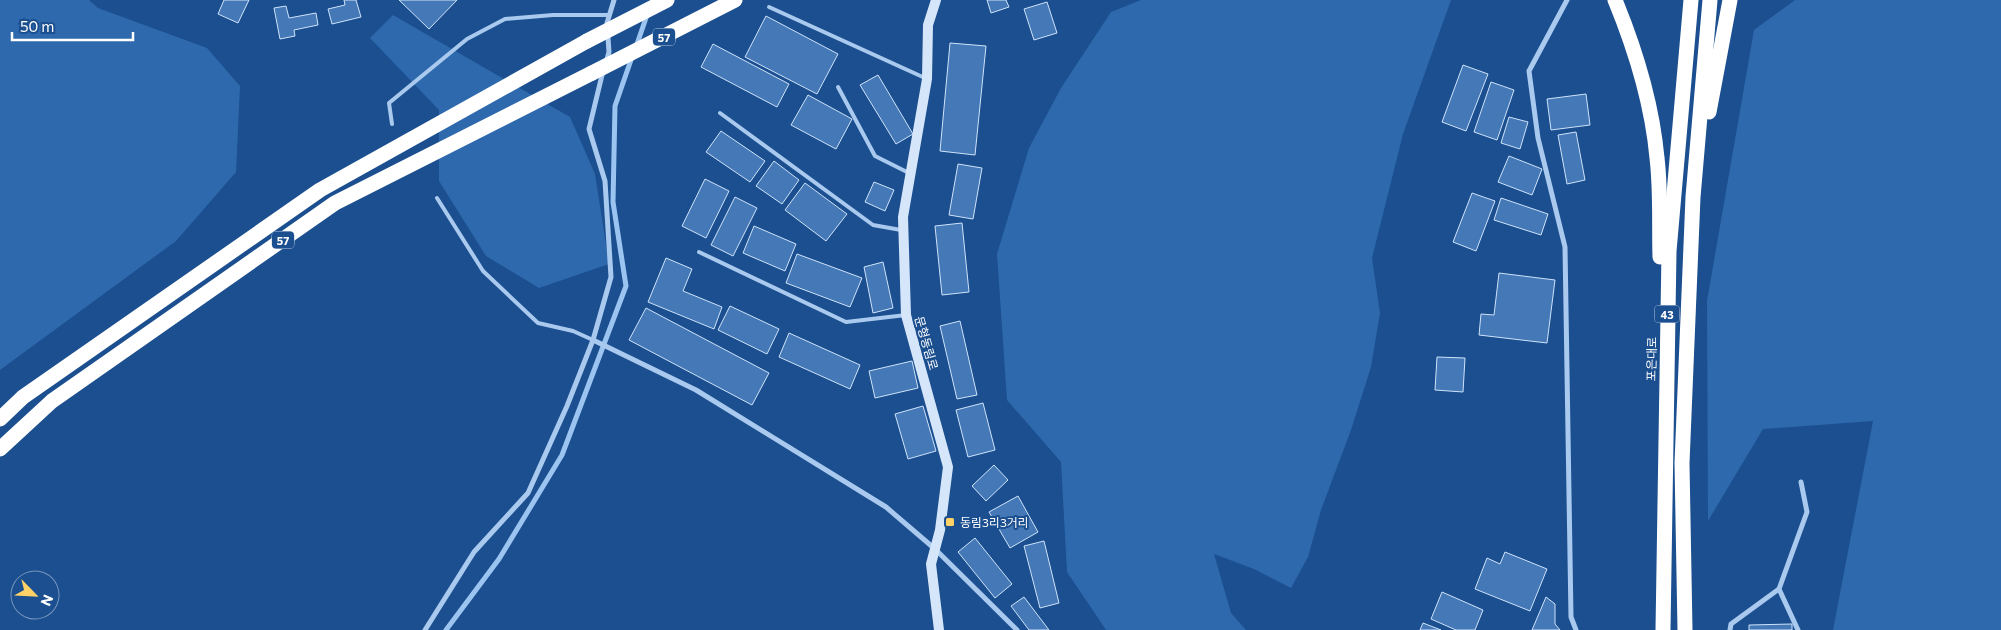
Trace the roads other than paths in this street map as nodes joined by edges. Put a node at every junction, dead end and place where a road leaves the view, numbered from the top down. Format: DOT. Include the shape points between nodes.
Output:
graph roads {
  1 [pos="614,0"];
  2 [pos="667,0"];
  3 [pos="735,0"];
  4 [pos="936,0"];
  5 [pos="1566,0"];
  6 [pos="1615,0"];
  7 [pos="1691,0"];
  8 [pos="1710,0"];
  9 [pos="1730,0"];
  10 [pos="769,7"];
  11 [pos="609,15"];
  12 [pos="927,79"];
  13 [pos="838,87"];
  14 [pos="720,114"];
  15 [pos="392,124"];
  16 [pos="911,174"];
  17 [pos="1693,197"];
  18 [pos="438,198"];
  19 [pos="904,231"];
  20 [pos="698,252"];
  21 [pos="906,315"];
  22 [pos="592,340"];
  23 [pos="0,418"];
  24 [pos="1664,428"];
  25 [pos="0,449"];
  26 [pos="1801,482"];
  27 [pos="935,549"];
  28 [pos="1780,589"];
  29 [pos="425,630"];
  30 [pos="939,630"];
  31 [pos="1017,630"];
  32 [pos="1576,630"];
  33 [pos="1663,630"];
  34 [pos="1684,630"];
  35 [pos="1730,630"];
  36 [pos="1798,630"];
  1 -- 11 [label="street"];
  2 -- 23 [label="highway, 57, bridge" via="320,190 23,397"];
  3 -- 25 [label="highway, 57, bridge" via="335,203 52,401"];
  4 -- 12 [label="street, 문형동림로" via="928,25"];
  5 -- 32 [label="street" via="1529,71 1538,138 1565,247 1571,617"];
  6 -- 24 [label="highway" via="1637,60 1657,158"];
  7 -- 24 [label="highway, 포은대로 / 43" via="1669,252"];
  8 -- 17 [label="highway, 43"];
  9 -- 17 [label="highway"];
  10 -- 12 [label="lane"];
  11 -- 15 [label="lane" via="505,19 467,40 388,102"];
  11 -- 22 [label="street" via="609,52 589,129 605,181 611,277"];
  12 -- 16 [label="street, 문형동림로"];
  13 -- 16 [label="lane" via="875,156"];
  14 -- 19 [label="lane" via="873,225"];
  16 -- 19 [label="street, 문형동림로" via="903,216"];
  17 -- 34 [label="highway, 43" via="1682,463"];
  18 -- 22 [label="lane" via="483,271 538,322 573,331"];
  19 -- 21 [label="street, 문형동림로"];
  20 -- 21 [label="lane" via="846,322"];
  21 -- 27 [label="street, 문형동림로" via="948,466"];
  22 -- 27 [label="street" via="696,390 886,508"];
  22 -- 29 [label="street" via="528,493 474,552"];
  24 -- 33 [label="highway, 포은대로 / 43"];
  26 -- 28 [label="street" via="1807,512"];
  27 -- 30 [label="street, 문형동림로" via="931,564"];
  27 -- 31 [label="street"];
  28 -- 35 [label="street" via="1731,624"];
  28 -- 36 [label="street"];
}
